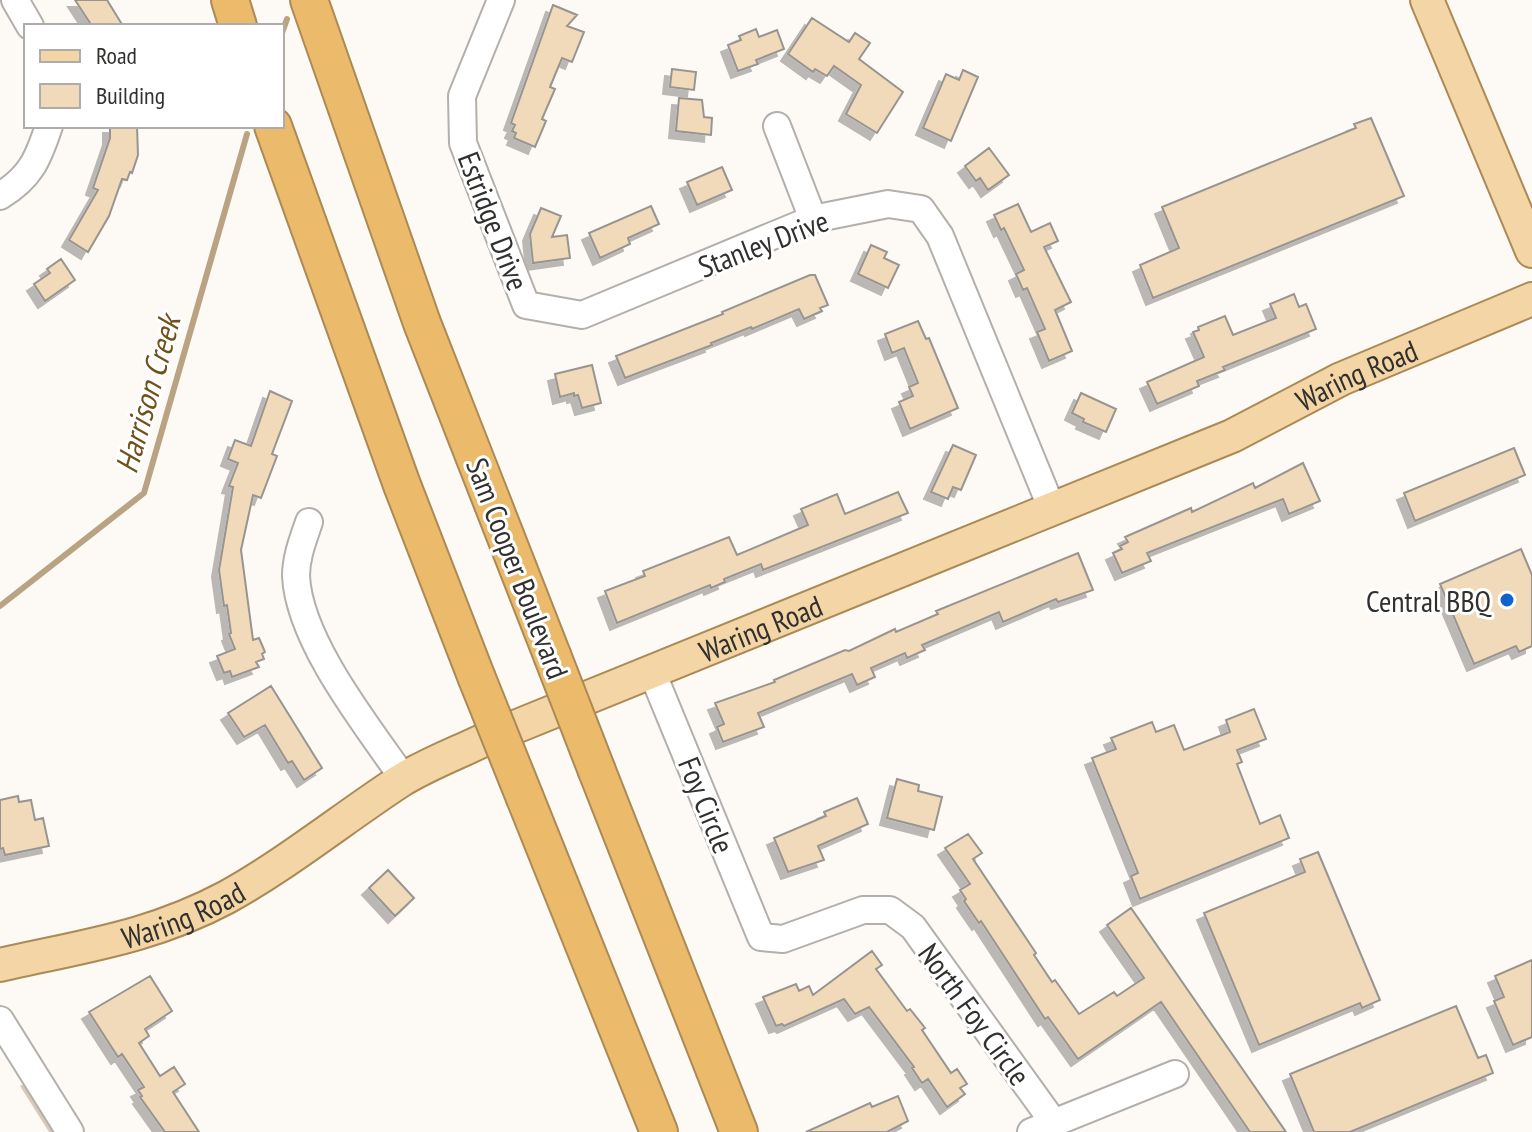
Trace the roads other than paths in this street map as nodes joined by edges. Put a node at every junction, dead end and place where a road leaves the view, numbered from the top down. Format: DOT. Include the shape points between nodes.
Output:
graph roads {
  1 [pos="15,0"];
  2 [pos="230,0"];
  3 [pos="309,0"];
  4 [pos="501,0"];
  5 [pos="1427,0"];
  6 [pos="29,24"];
  7 [pos="237,24"];
  8 [pos="777,126"];
  9 [pos="48,128"];
  10 [pos="274,128"];
  11 [pos="0,196"];
  12 [pos="813,219"];
  13 [pos="1532,251"];
  14 [pos="1532,299"];
  15 [pos="526,305"];
  16 [pos="1052,509"];
  17 [pos="309,522"];
  18 [pos="652,672"];
  19 [pos="404,779"];
  20 [pos="890,910"];
  21 [pos="0,965"];
  22 [pos="0,1020"];
  23 [pos="1175,1074"];
  24 [pos="1042,1128"];
  25 [pos="70,1132"];
  26 [pos="659,1132"];
  27 [pos="739,1132"];
  1 -- 6 [label="street"];
  2 -- 7 [label="highway"];
  3 -- 27 [label="highway, Sam Cooper Boulevard, bridge" via="422,323"];
  4 -- 15 [label="street, Estridge Drive" via="462,96 463,143"];
  5 -- 13 [label="main road"];
  8 -- 12 [label="street"];
  9 -- 11 [label="street" via="26,176"];
  10 -- 26 [label="highway, bridge" via="402,485"];
  12 -- 15 [label="street, Stanley Drive" via="582,315"];
  12 -- 16 [label="street, Stanley Drive" via="888,204 921,209 940,236"];
  14 -- 16 [label="main road, Waring Road" via="1341,379 1232,436"];
  16 -- 18 [label="main road, Waring Road"];
  17 -- 19 [label="street" via="296,577 309,626 345,693"];
  18 -- 19 [label="main road, Waring Road" via="488,738"];
  18 -- 20 [label="street, Foy Circle" via="761,937 783,939 863,910"];
  19 -- 21 [label="main road, Waring Road" via="267,873 174,922 104,944"];
  20 -- 24 [label="street, North Foy Circle" via="913,927"];
  22 -- 25 [label="street"];
  23 -- 24 [label="street"];
}
